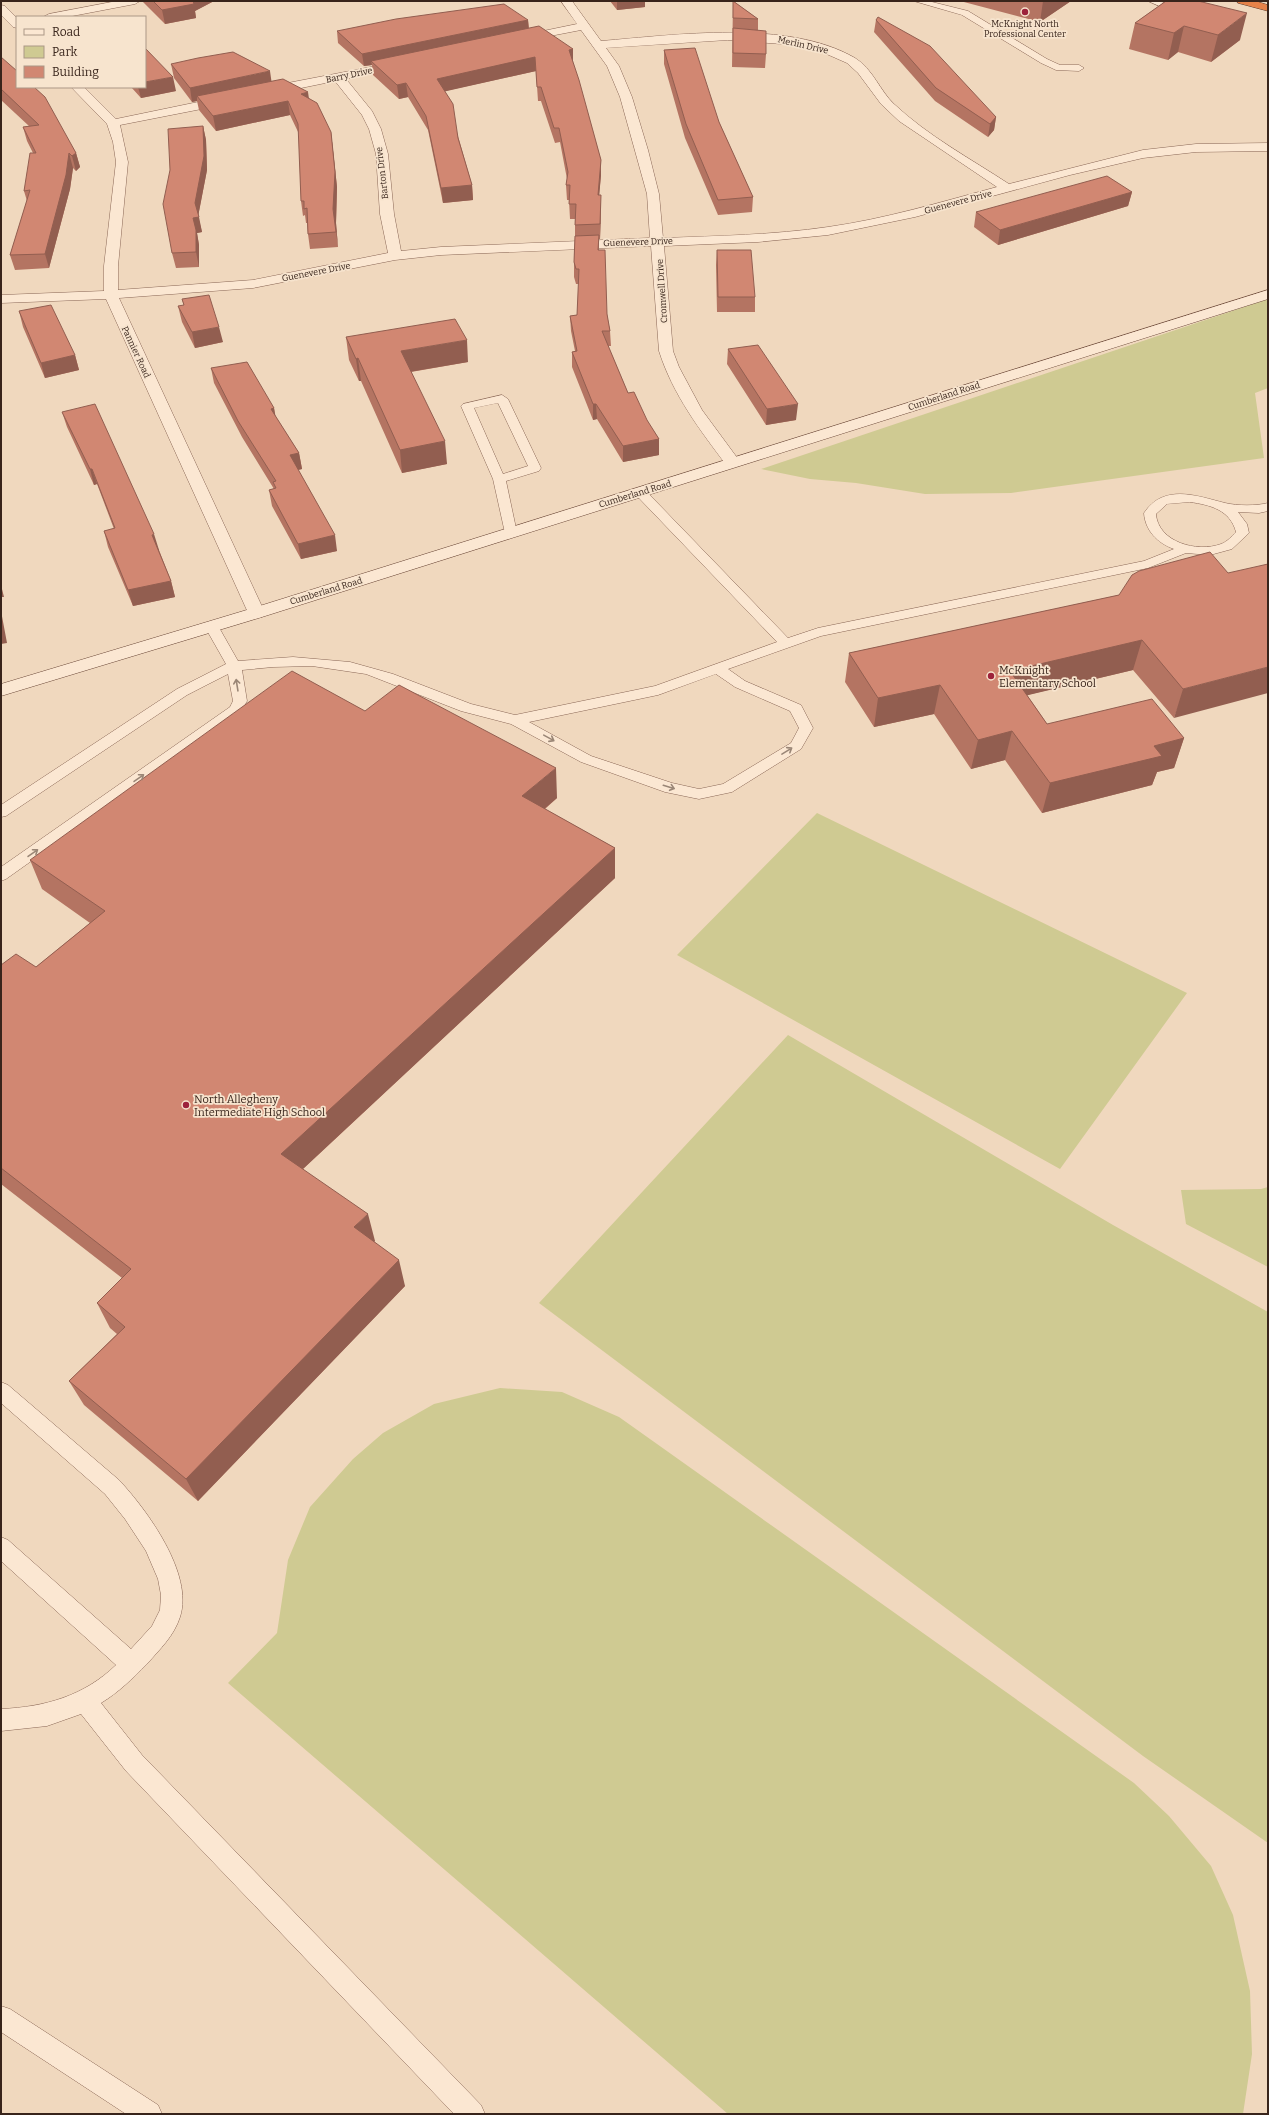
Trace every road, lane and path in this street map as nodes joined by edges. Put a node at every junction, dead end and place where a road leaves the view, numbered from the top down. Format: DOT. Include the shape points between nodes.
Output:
graph roads {
  1 [pos="135,1"];
  2 [pos="566,1"];
  3 [pos="918,1"];
  4 [pos="1152,1"];
  5 [pos="1242,1"];
  6 [pos="1164,5"];
  7 [pos="1,8"];
  8 [pos="1268,8"];
  9 [pos="54,16"];
  10 [pos="16,24"];
  11 [pos="585,26"];
  12 [pos="508,42"];
  13 [pos="598,45"];
  14 [pos="415,61"];
  15 [pos="1079,68"];
  16 [pos="338,77"];
  17 [pos="78,88"];
  18 [pos="253,94"];
  19 [pos="237,98"];
  20 [pos="113,123"];
  21 [pos="1268,147"];
  22 [pos="1007,188"];
  23 [pos="658,242"];
  24 [pos="395,256"];
  25 [pos="111,294"];
  26 [pos="1268,294"];
  27 [pos="1,299"];
  28 [pos="733,464"];
  29 [pos="499,479"];
  30 [pos="640,492"];
  31 [pos="1224,507"];
  32 [pos="1268,507"];
  33 [pos="510,533"];
  34 [pos="1184,548"];
  35 [pos="256,613"];
  36 [pos="212,627"];
  37 [pos="785,643"];
  38 [pos="234,666"];
  39 [pos="718,669"];
  40 [pos="1,690"];
  41 [pos="515,720"];
  42 [pos="1,812"];
  43 [pos="1,875"];
  44 [pos="1,1391"];
  45 [pos="1,1548"];
  46 [pos="131,1664"];
  47 [pos="85,1701"];
  48 [pos="2,1719"];
  49 [pos="1,2018"];
  50 [pos="149,2114"];
  51 [pos="472,2114"];
  1 -- 9 [label="street"];
  2 -- 11 [label="street, Cromwell Drive"];
  3 -- 15 [label="lane" via="965,14 1059,68"];
  4 -- 6 [label="lane"];
  5 -- 8 [label="highway"];
  7 -- 10 [label="street"];
  11 -- 12 [label="street"];
  11 -- 13 [label="street, Cromwell Drive"];
  13 -- 22 [label="street, Merlin Drive" via="756,37 799,43 836,53 860,67 896,112"];
  13 -- 23 [label="street, Cromwell Drive" via="620,81 642,150 653,194"];
  14 -- 16 [label="street, Barry Drive"];
  16 -- 18 [label="street, Barry Drive"];
  16 -- 24 [label="street, Barton Drive" via="368,114 375,129 382,154 387,214"];
  17 -- 20 [label="street, Pannier Road"];
  19 -- 20 [label="street"];
  20 -- 25 [label="street, Pannier Road" via="122,162 110,266"];
  21 -- 22 [label="street, Guenevere Drive" via="1196,148 1143,154"];
  22 -- 23 [label="street, Guenevere Drive" via="915,213 828,231 758,238"];
  23 -- 24 [label="street, Guenevere Drive" via="441,251"];
  23 -- 28 [label="street, Cromwell Drive" via="666,351 671,368 679,387"];
  24 -- 25 [label="street, Guenevere Drive" via="253,284"];
  25 -- 27 [label="street, Guenevere Drive"];
  25 -- 35 [label="street, Pannier Road" via="116,310"];
  26 -- 28 [label="street, Cumberland Road"];
  28 -- 30 [label="street, Cumberland Road"];
  29 -- 29 [label="lane" via="489,457 468,406 502,400 535,468"];
  29 -- 33 [label="lane"];
  30 -- 33 [label="street, Cumberland Road"];
  30 -- 37 [label="lane"];
  31 -- 32 [label="lane"];
  31 -- 34 [label="lane" via="1242,524 1243,533 1235,543 1212,551"];
  31 -- 34 [label="lane" via="1206,500 1190,498 1160,502 1152,509 1151,527 1166,541"];
  33 -- 35 [label="street, Cumberland Road"];
  34 -- 37 [label="lane" via="1148,564 818,632"];
  35 -- 36 [label="street, Cumberland Road"];
  36 -- 38 [label="lane"];
  36 -- 40 [label="street, Cumberland Road"];
  37 -- 39 [label="lane"];
  38 -- 41 [label="lane" via="302,660 348,665 387,676 473,711 496,718"];
  38 -- 42 [label="lane" via="182,692"];
  43 -- 38 [label="lane, one-way" via="235,710 240,701"];
  39 -- 41 [label="lane" via="658,690"];
  41 -- 39 [label="lane, one-way" via="586,759 670,788 699,794 727,788 796,746 806,728 796,708 740,684"];
  44 -- 46 [label="lane" via="112,1487 126,1502 159,1556 171,1587 172,1610 164,1630"];
  45 -- 46 [label="lane"];
  46 -- 47 [label="lane" via="114,1681"];
  47 -- 48 [label="lane" via="61,1712 38,1718"];
  47 -- 51 [label="lane" via="134,1763"];
  49 -- 50 [label="lane"];
}
